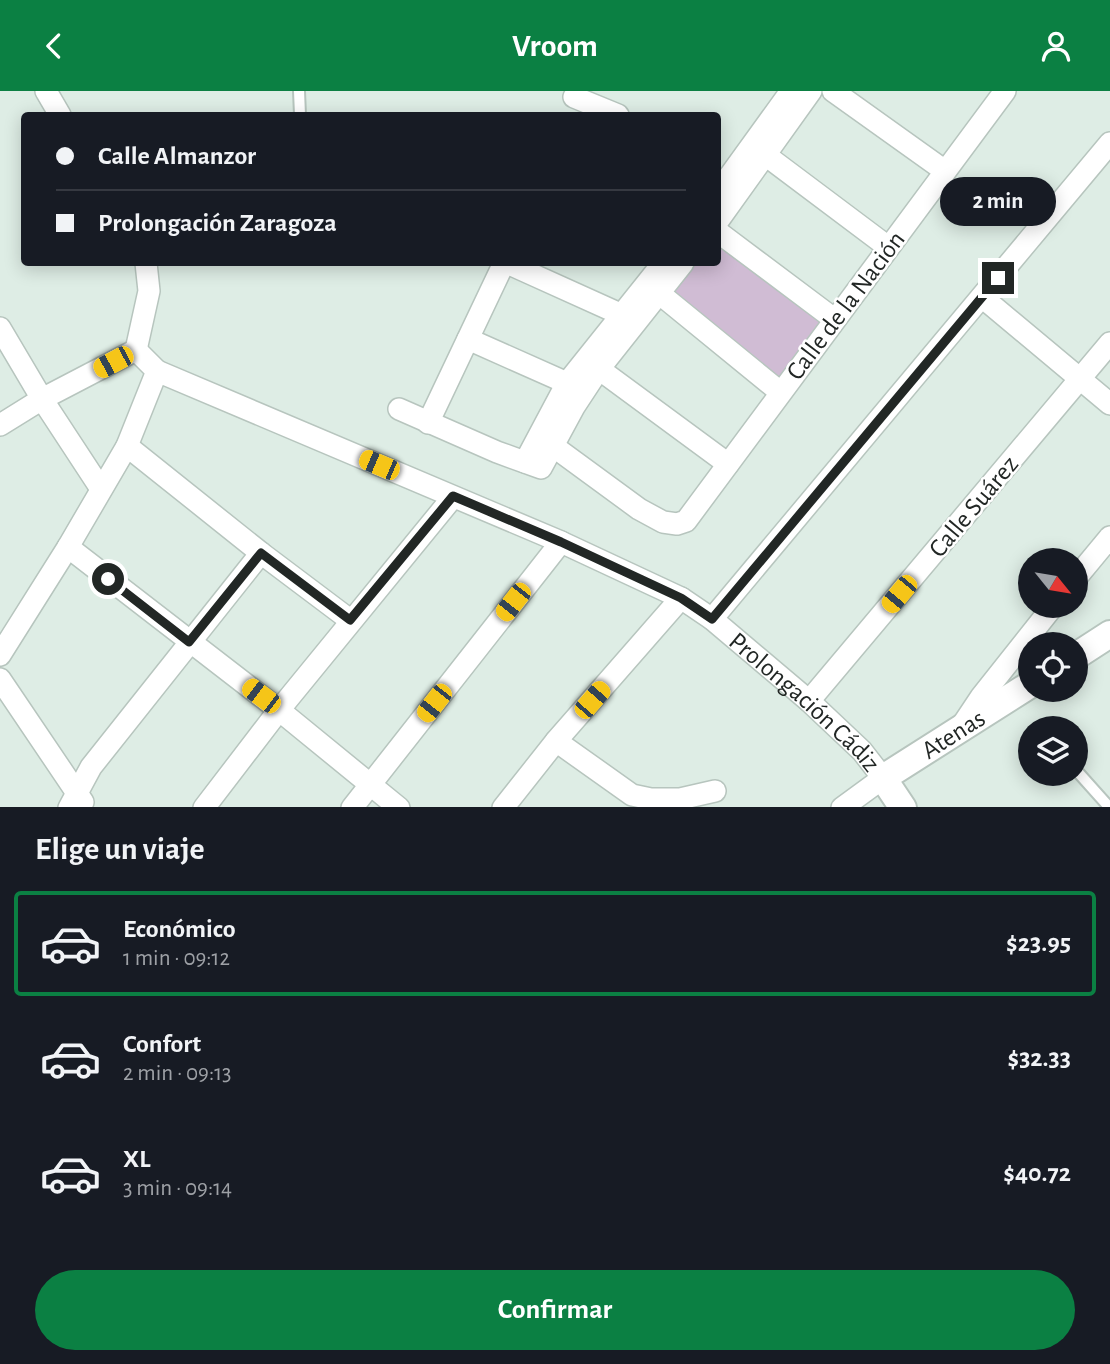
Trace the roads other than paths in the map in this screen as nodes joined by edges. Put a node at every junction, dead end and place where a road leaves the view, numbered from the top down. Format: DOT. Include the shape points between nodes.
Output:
graph roads {
  1 [pos="46,91"];
  2 [pos="299,91"];
  3 [pos="791,91"];
  4 [pos="811,91"];
  5 [pos="833,91"];
  6 [pos="994,95"];
  7 [pos="573,101"];
  8 [pos="58,112"];
  9 [pos="300,112"];
  10 [pos="608,112"];
  11 [pos="1110,143"];
  12 [pos="765,154"];
  13 [pos="721,158"];
  14 [pos="738,166"];
  15 [pos="945,171"];
  16 [pos="721,188"];
  17 [pos="721,217"];
  18 [pos="721,234"];
  19 [pos="888,247"];
  20 [pos="146,266"];
  21 [pos="504,266"];
  22 [pos="513,266"];
  23 [pos="662,266"];
  24 [pos="679,266"];
  25 [pos="653,288"];
  26 [pos="982,297"];
  27 [pos="620,314"];
  28 [pos="834,319"];
  29 [pos="0,328"];
  30 [pos="468,339"];
  31 [pos="1110,343"];
  32 [pos="136,350"];
  33 [pos="599,369"];
  34 [pos="157,371"];
  35 [pos="1079,380"];
  36 [pos="567,383"];
  37 [pos="780,392"];
  38 [pos="43,399"];
  39 [pos="1110,404"];
  40 [pos="399,409"];
  41 [pos="428,423"];
  42 [pos="0,425"];
  43 [pos="546,441"];
  44 [pos="127,446"];
  45 [pos="728,464"];
  46 [pos="101,489"];
  47 [pos="453,496"];
  48 [pos="1110,537"];
  49 [pos="561,542"];
  50 [pos="68,547"];
  51 [pos="261,553"];
  52 [pos="1088,564"];
  53 [pos="681,598"];
  54 [pos="1044,618"];
  55 [pos="712,619"];
  56 [pos="350,620"];
  57 [pos="1110,634"];
  58 [pos="189,642"];
  59 [pos="1088,648"];
  60 [pos="1,649"];
  61 [pos="0,679"];
  62 [pos="1018,692"];
  63 [pos="809,701"];
  64 [pos="279,709"];
  65 [pos="960,729"];
  66 [pos="556,741"];
  67 [pos="883,778"];
  68 [pos="1088,783"];
  69 [pos="370,784"];
  70 [pos="715,791"];
  71 [pos="78,803"];
  72 [pos="204,807"];
  73 [pos="352,807"];
  74 [pos="399,807"];
  75 [pos="503,807"];
  76 [pos="842,807"];
  77 [pos="903,807"];
  78 [pos="1110,807"];
  1 -- 8 [label="street"];
  2 -- 9 [label="lane"];
  3 -- 14 [label="street"];
  4 -- 12 [label="street"];
  5 -- 15 [label="street"];
  6 -- 15 [label="street, Calle de la Nación"];
  7 -- 10 [label="street"];
  11 -- 26 [label="street"];
  12 -- 17 [label="street"];
  12 -- 19 [label="street"];
  13 -- 14 [label="street"];
  14 -- 16 [label="street"];
  15 -- 19 [label="street, Calle de la Nación"];
  18 -- 28 [label="street"];
  19 -- 28 [label="street, Calle de la Nación"];
  20 -- 32 [label="street" via="149,291"];
  21 -- 30 [label="street"];
  22 -- 27 [label="street"];
  23 -- 25 [label="street"];
  24 -- 25 [label="street"];
  25 -- 27 [label="street"];
  25 -- 33 [label="street"];
  25 -- 37 [label="street"];
  26 -- 35 [label="street"];
  26 -- 55 [label="street"];
  27 -- 36 [label="street"];
  28 -- 37 [label="street, Calle de la Nación"];
  29 -- 38 [label="street"];
  30 -- 36 [label="street"];
  30 -- 41 [label="street"];
  31 -- 35 [label="street, Calle Suárez"];
  32 -- 34 [label="street"];
  32 -- 38 [label="street"];
  33 -- 43 [label="street"];
  33 -- 45 [label="street"];
  34 -- 44 [label="street"];
  34 -- 47 [label="street, Prolongación Cádiz"];
  35 -- 39 [label="street"];
  35 -- 63 [label="street, Calle Suárez"];
  36 -- 43 [label="street"];
  37 -- 45 [label="street, Calle de la Nación"];
  38 -- 42 [label="street"];
  38 -- 46 [label="street"];
  40 -- 41 [label="street"];
  41 -- 43 [label="street" via="525,462"];
  43 -- 45 [label="street, Calle de la Nación" via="639,509 677,524 686,521"];
  44 -- 46 [label="street"];
  44 -- 51 [label="street"];
  46 -- 50 [label="street"];
  47 -- 49 [label="street, Prolongación Cádiz"];
  47 -- 56 [label="street"];
  48 -- 52 [label="street"];
  49 -- 53 [label="street, Prolongación Cádiz"];
  49 -- 69 [label="street"];
  50 -- 58 [label="street"];
  50 -- 60 [label="street"];
  51 -- 56 [label="street"];
  51 -- 58 [label="street"];
  53 -- 55 [label="street, Prolongación Cádiz"];
  53 -- 66 [label="street"];
  54 -- 65 [label="street"];
  55 -- 63 [label="street, Prolongación Cádiz"];
  56 -- 64 [label="street"];
  57 -- 59 [label="street"];
  58 -- 64 [label="street"];
  58 -- 71 [label="street" via="91,767"];
  61 -- 71 [label="street"];
  62 -- 65 [label="street, Atenas"];
  63 -- 67 [label="street, Prolongación Cádiz" via="862,751"];
  64 -- 69 [label="street"];
  64 -- 72 [label="street"];
  65 -- 67 [label="street, Atenas"];
  66 -- 70 [label="street" via="632,795 680,799"];
  66 -- 75 [label="street"];
  67 -- 76 [label="street, Atenas"];
  67 -- 77 [label="street, Prolongación Cádiz"];
  68 -- 78 [label="lane"];
  69 -- 73 [label="street"];
  69 -- 74 [label="street"];
}
